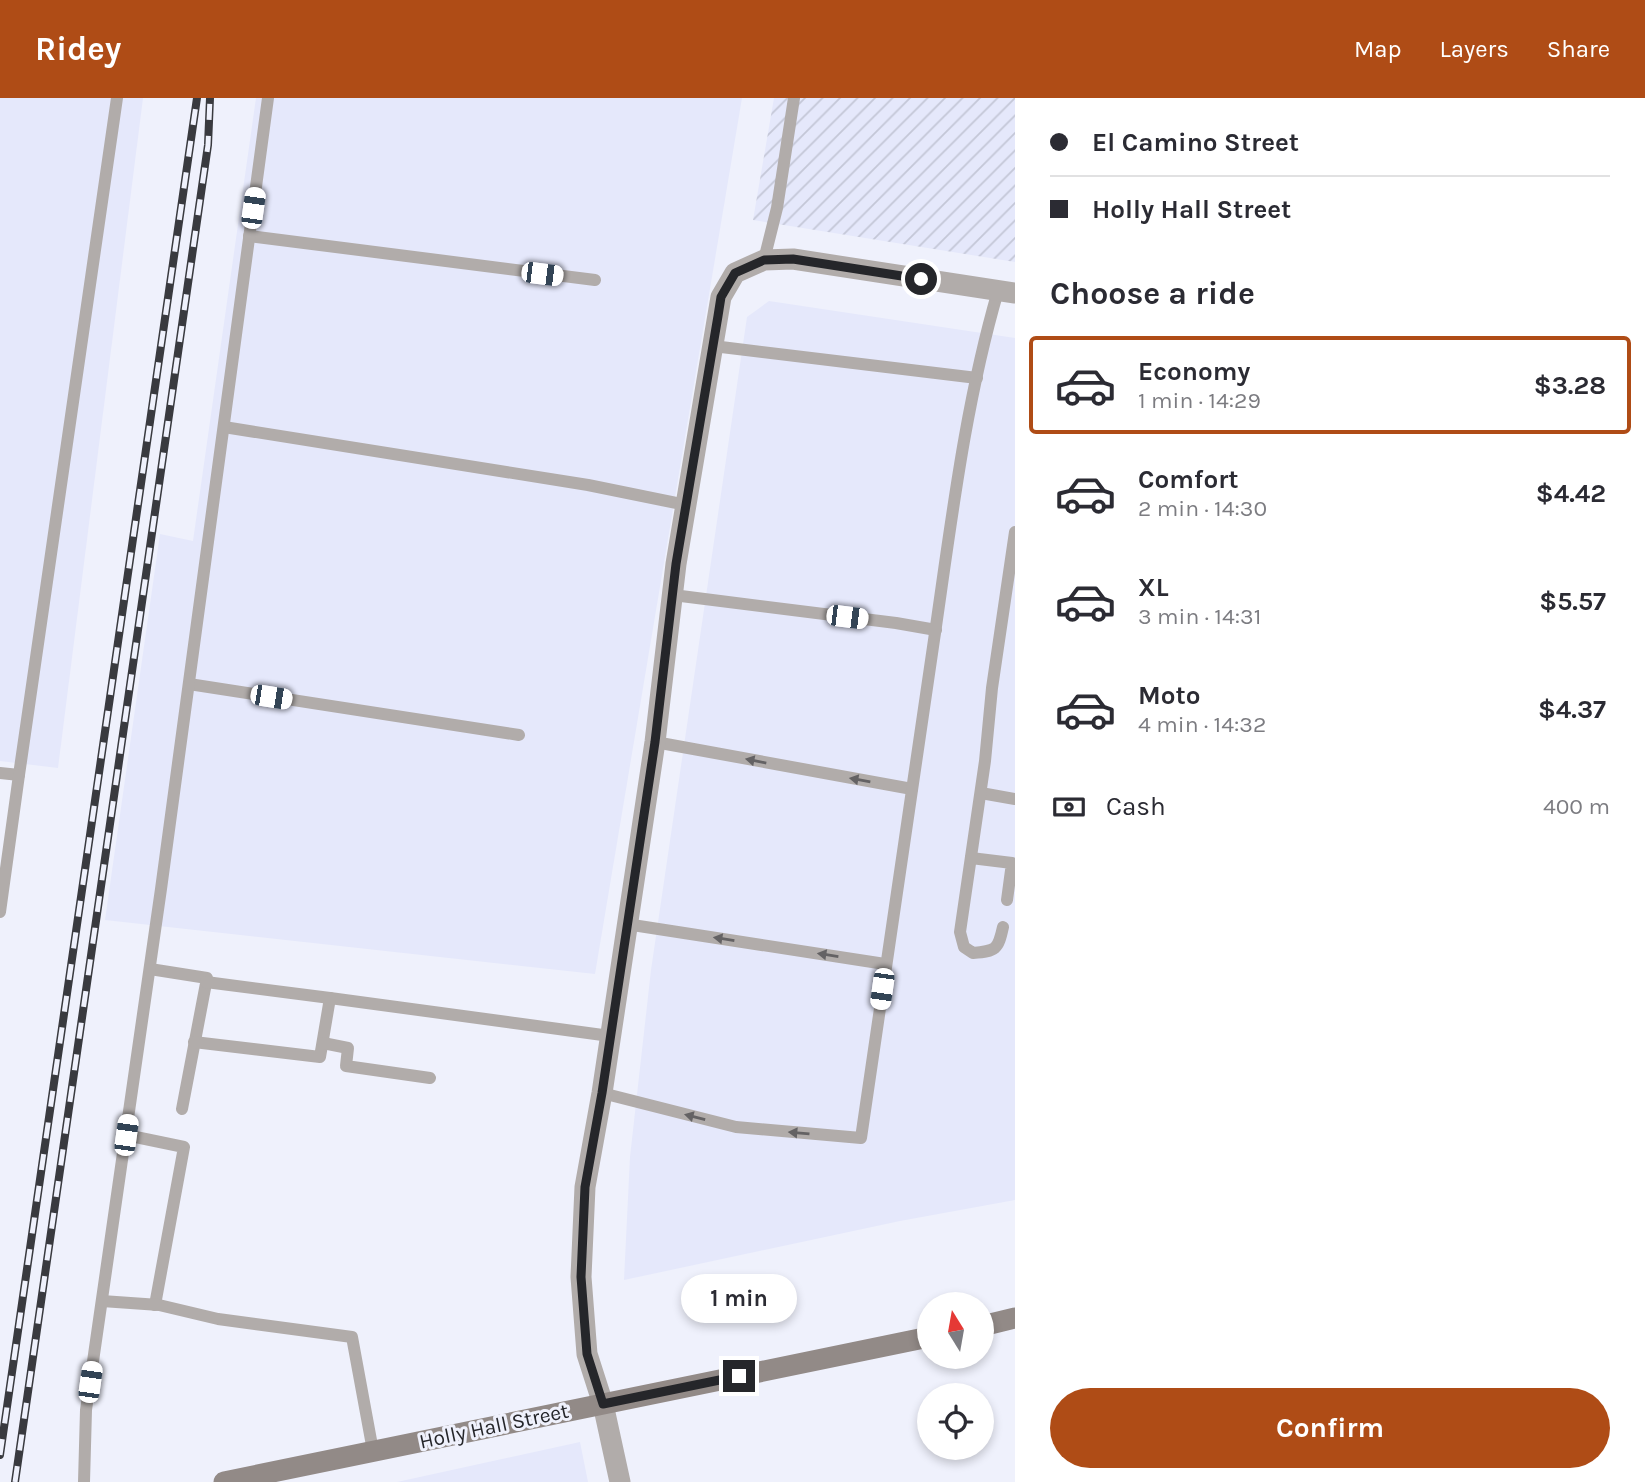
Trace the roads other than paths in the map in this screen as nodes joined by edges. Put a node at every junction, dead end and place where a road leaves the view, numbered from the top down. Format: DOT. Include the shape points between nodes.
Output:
graph roads {
  1 [pos="117,98"];
  2 [pos="268,98"];
  3 [pos="794,98"];
  4 [pos="249,236"];
  5 [pos="764,260"];
  6 [pos="595,280"];
  7 [pos="1007,292"];
  8 [pos="713,346"];
  9 [pos="977,377"];
  10 [pos="224,427"];
  11 [pos="686,505"];
  12 [pos="1015,532"];
  13 [pos="673,595"];
  14 [pos="936,630"];
  15 [pos="189,684"];
  16 [pos="519,734"];
  17 [pos="655,742"];
  18 [pos="0,773"];
  19 [pos="19,775"];
  20 [pos="912,789"];
  21 [pos="981,793"];
  22 [pos="1015,799"];
  23 [pos="971,858"];
  24 [pos="1007,900"];
  25 [pos="0,912"];
  26 [pos="626,924"];
  27 [pos="1003,927"];
  28 [pos="886,964"];
  29 [pos="150,969"];
  30 [pos="206,982"];
  31 [pos="330,998"];
  32 [pos="610,1036"];
  33 [pos="194,1042"];
  34 [pos="323,1044"];
  35 [pos="430,1078"];
  36 [pos="602,1093"];
  37 [pos="182,1109"];
  38 [pos="126,1135"];
  39 [pos="102,1301"];
  40 [pos="155,1305"];
  41 [pos="1015,1318"];
  42 [pos="994,1323"];
  43 [pos="917,1339"];
  44 [pos="603,1404"];
  45 [pos="373,1451"];
  46 [pos="84,1482"];
  47 [pos="224,1482"];
  48 [pos="620,1482"];
  1 -- 19 [label="lane"];
  2 -- 4 [label="lane"];
  3 -- 5 [label="lane"];
  4 -- 6 [label="lane"];
  4 -- 10 [label="lane"];
  5 -- 7 [label="street" via="793,259"];
  5 -- 8 [label="street" via="735,273 721,297"];
  7 -- 9 [label="lane"];
  8 -- 9 [label="lane"];
  8 -- 11 [label="street"];
  9 -- 14 [label="lane"];
  10 -- 11 [label="lane" via="589,485"];
  10 -- 15 [label="lane"];
  11 -- 13 [label="street"];
  12 -- 21 [label="lane"];
  13 -- 14 [label="lane"];
  13 -- 17 [label="street"];
  14 -- 20 [label="lane"];
  15 -- 16 [label="lane"];
  15 -- 29 [label="lane"];
  20 -- 17 [label="lane, one-way"];
  17 -- 26 [label="street"];
  18 -- 19 [label="lane"];
  19 -- 25 [label="lane"];
  20 -- 28 [label="lane"];
  21 -- 22 [label="lane"];
  21 -- 23 [label="lane"];
  23 -- 24 [label="lane" via="1012,863"];
  23 -- 27 [label="lane" via="960,932 964,947 973,953 991,951 999,945"];
  28 -- 26 [label="lane, one-way"];
  26 -- 32 [label="street"];
  28 -- 36 [label="lane, one-way" via="861,1138 736,1127"];
  29 -- 30 [label="lane" via="207,978"];
  29 -- 38 [label="lane"];
  30 -- 31 [label="lane"];
  30 -- 33 [label="lane"];
  31 -- 32 [label="lane"];
  31 -- 34 [label="lane"];
  32 -- 36 [label="street"];
  33 -- 34 [label="lane" via="320,1057"];
  33 -- 37 [label="lane"];
  34 -- 35 [label="lane" via="348,1048 346,1066"];
  36 -- 44 [label="street" via="585,1187 581,1277 587,1354"];
  38 -- 39 [label="lane"];
  38 -- 40 [label="lane" via="184,1147"];
  39 -- 40 [label="lane"];
  39 -- 46 [label="lane" via="86,1410"];
  40 -- 45 [label="lane" via="218,1319 352,1337"];
  41 -- 42 [label="street"];
  43 -- 44 [label="street, Holly Hall Street"];
  44 -- 45 [label="street, Holly Hall Street"];
  44 -- 48 [label="street"];
  45 -- 47 [label="street, Holly Hall Street"];
}
